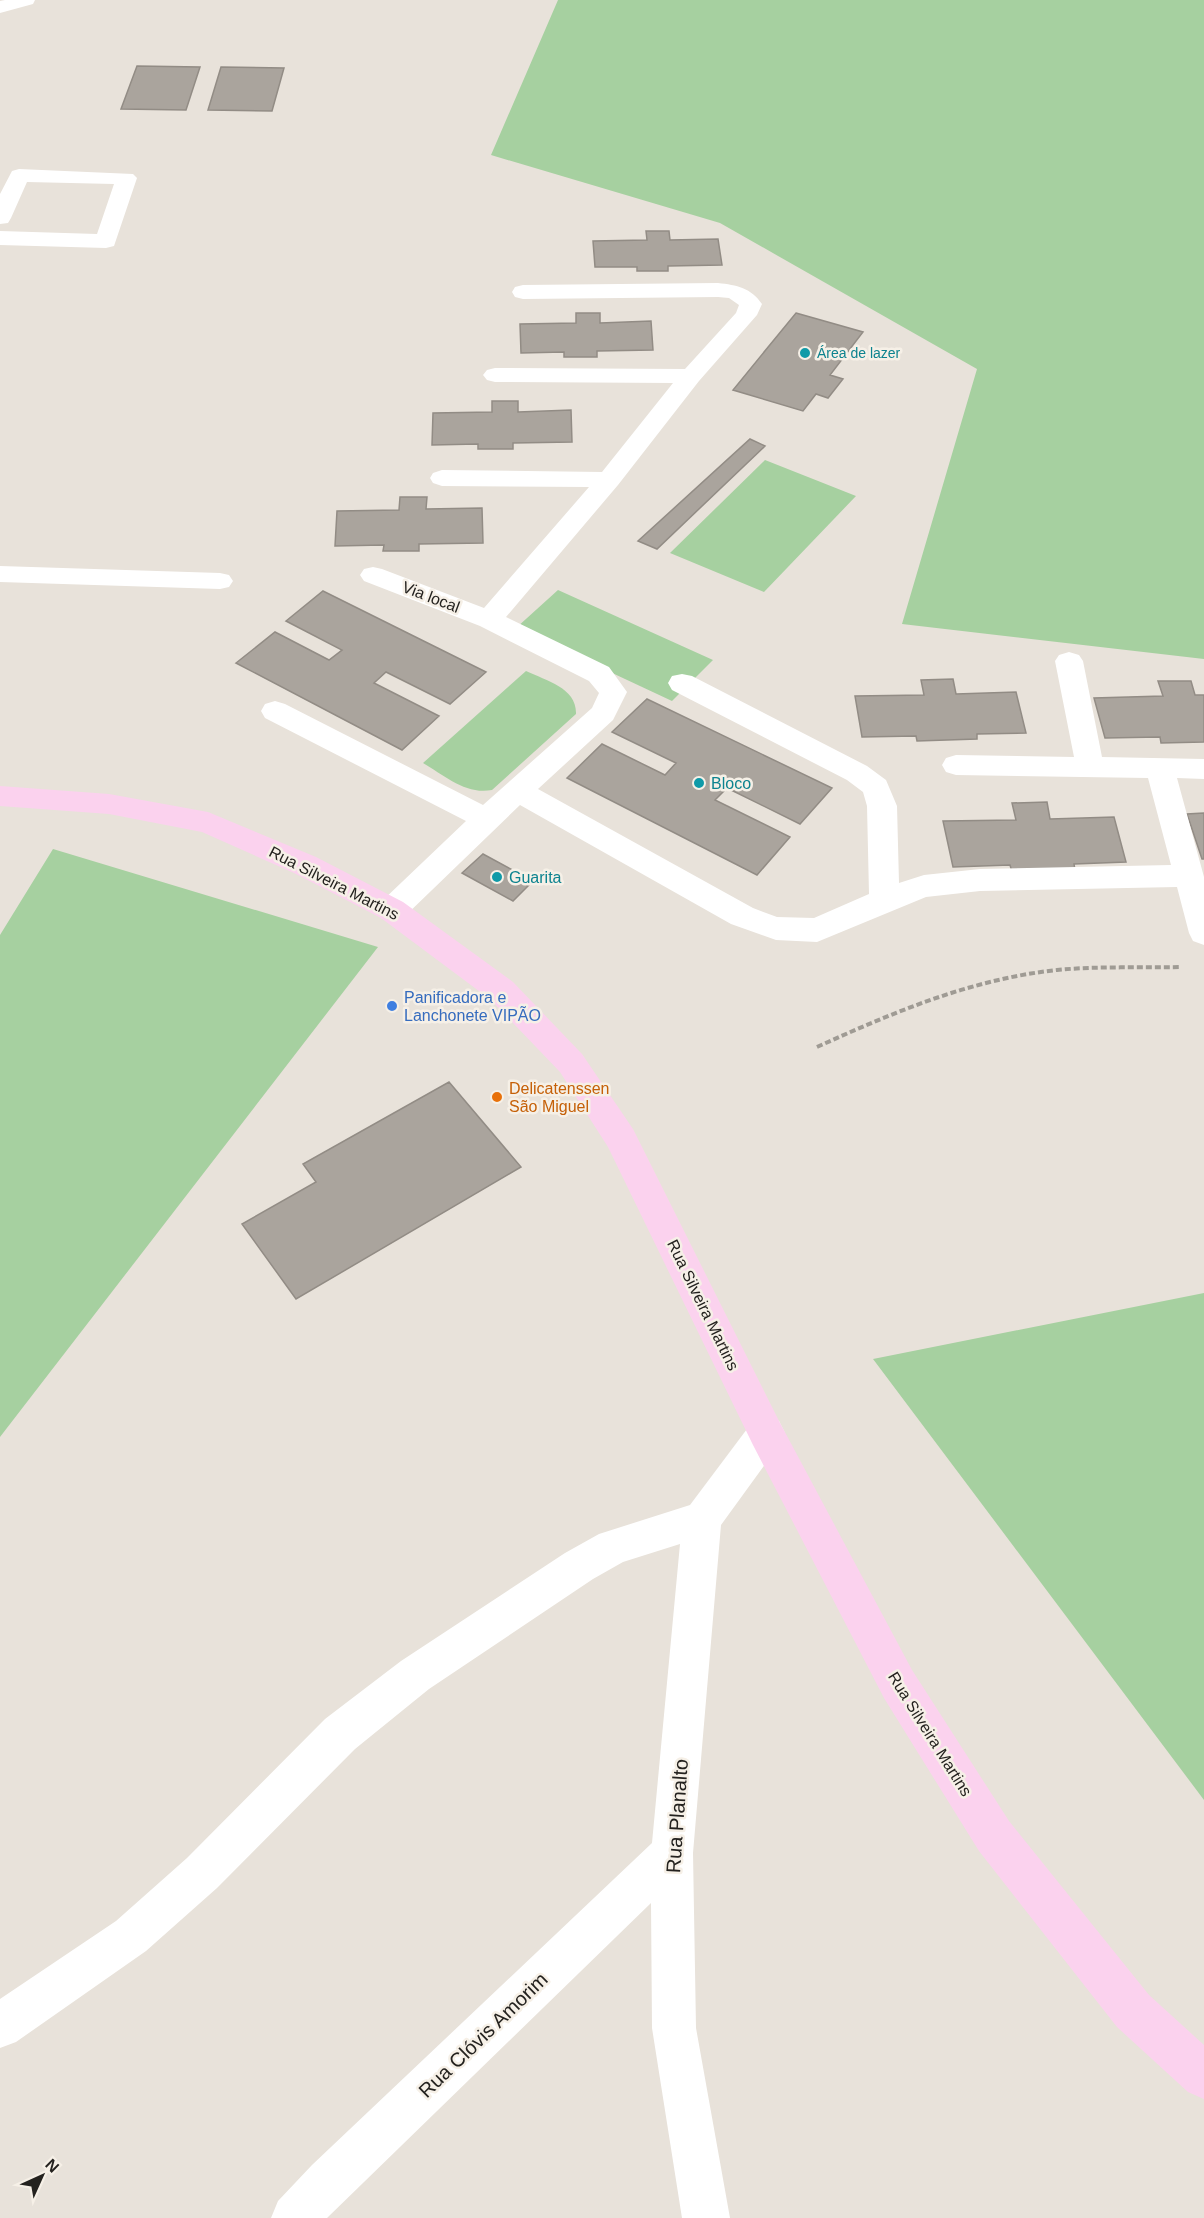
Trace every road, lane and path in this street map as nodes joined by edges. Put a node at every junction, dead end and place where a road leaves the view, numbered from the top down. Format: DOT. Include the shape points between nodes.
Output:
graph roads {
  1 [pos="26,0"];
  2 [pos="0,7"];
  3 [pos="0,218"];
  4 [pos="0,238"];
  5 [pos="523,292"];
  6 [pos="495,375"];
  7 [pos="691,376"];
  8 [pos="442,478"];
  9 [pos="609,480"];
  10 [pos="0,574"];
  11 [pos="373,575"];
  12 [pos="220,581"];
  13 [pos="489,620"];
  14 [pos="1069,661"];
  15 [pos="682,683"];
  16 [pos="275,711"];
  17 [pos="956,765"];
  18 [pos="1090,767"];
  19 [pos="1160,768"];
  20 [pos="1204,769"];
  21 [pos="519,791"];
  22 [pos="0,796"];
  23 [pos="486,819"];
  24 [pos="1188,876"];
  25 [pos="884,900"];
  26 [pos="392,910"];
  27 [pos="1204,933"];
  28 [pos="1193,967"];
  29 [pos="817,1047"];
  30 [pos="766,1433"];
  31 [pos="702,1519"];
  32 [pos="672,1853"];
  33 [pos="0,2026"];
  34 [pos="1204,2076"];
  35 [pos="295,2218"];
  36 [pos="706,2218"];
  1 -- 2 [label="street"];
  3 -- 4 [label="street" via="19,175 126,178 106,241"];
  5 -- 7 [label="street" via="718,290 746,296 751,304 746,315"];
  6 -- 7 [label="street"];
  7 -- 9 [label="street"];
  8 -- 9 [label="street"];
  9 -- 13 [label="street"];
  10 -- 12 [label="street"];
  11 -- 13 [label="street, Via local"];
  13 -- 21 [label="street, Via local" via="600,674 613,692 603,713"];
  14 -- 18 [label="street"];
  15 -- 25 [label="street" via="857,773 876,787 882,806"];
  16 -- 23 [label="street"];
  17 -- 18 [label="street"];
  18 -- 19 [label="street"];
  19 -- 20 [label="street"];
  19 -- 24 [label="street"];
  21 -- 23 [label="street"];
  21 -- 25 [label="street" via="742,916 776,928 817,930"];
  22 -- 26 [label="main road, Rua Silveira Martins" via="109,804 208,823 305,865"];
  23 -- 26 [label="street"];
  24 -- 25 [label="street" via="980,880 924,886"];
  24 -- 27 [label="street"];
  26 -- 30 [label="main road, Rua Silveira Martins" via="502,991 571,1063 621,1139"];
  28 -- 29 [label="path" via="1056,970 969,986 891,1013"];
  30 -- 31 [label="street"];
  30 -- 34 [label="main road, Rua Silveira Martins" via="898,1684 994,1836 1132,2011"];
  31 -- 32 [label="street, Rua Planalto"];
  31 -- 33 [label="street" via="613,1547 406,1682 340,1734 202,1873 131,1936"];
  32 -- 35 [label="street, Rua Clóvis Amorim"];
  32 -- 36 [label="street, Rua Planalto" via="674,2028"];
}
